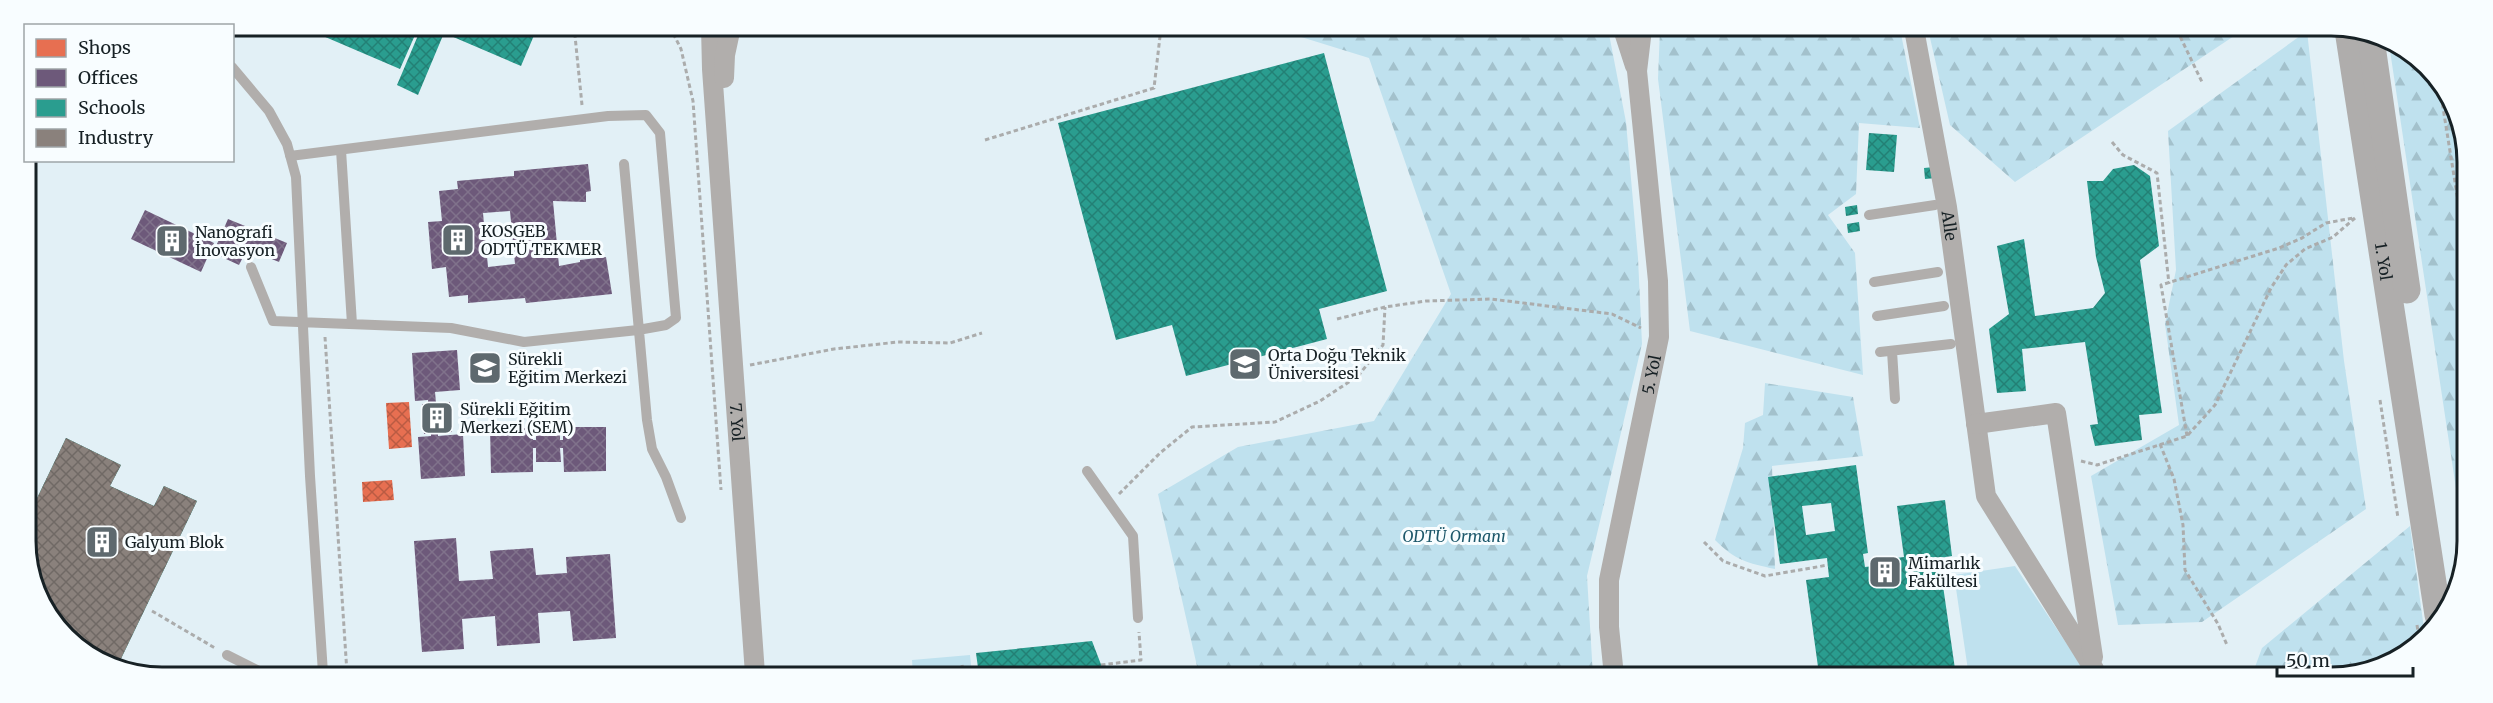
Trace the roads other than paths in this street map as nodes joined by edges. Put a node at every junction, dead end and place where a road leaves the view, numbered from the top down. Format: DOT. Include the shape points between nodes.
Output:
graph roads {
  1 [pos="711,36"];
  2 [pos="729,36"];
  3 [pos="1626,36"];
  4 [pos="1641,36"];
  5 [pos="1915,36"];
  6 [pos="2349,37"];
  7 [pos="2371,43"];
  8 [pos="234,69"];
  9 [pos="1637,71"];
  10 [pos="341,150"];
  11 [pos="290,156"];
  12 [pos="624,164"];
  13 [pos="720,171"];
  14 [pos="1935,205"];
  15 [pos="1869,215"];
  16 [pos="251,267"];
  17 [pos="1938,272"];
  18 [pos="1874,282"];
  19 [pos="1944,306"];
  20 [pos="1877,316"];
  21 [pos="303,322"];
  22 [pos="352,324"];
  23 [pos="639,330"];
  24 [pos="1951,344"];
  25 [pos="1892,351"];
  26 [pos="1880,352"];
  27 [pos="1895,399"];
  28 [pos="1976,424"];
  29 [pos="1086,471"];
  30 [pos="2428,491"];
  31 [pos="681,518"];
  32 [pos="2449,583"];
  33 [pos="2437,608"];
  34 [pos="1138,618"];
  35 [pos="227,655"];
  36 [pos="251,667"];
  37 [pos="323,667"];
  38 [pos="755,667"];
  39 [pos="1613,667"];
  40 [pos="2094,667"];
  1 -- 13 [label="street, 7. Yol"];
  2 -- 13 [label="street, 7. Yol"];
  3 -- 9 [label="street, 5. Yol"];
  4 -- 9 [label="street, 5. Yol"];
  5 -- 28 [label="street, Alle" via="1947,207"];
  6 -- 30 [label="main road, 1. Yol"];
  7 -- 30 [label="main road, 1. Yol"];
  8 -- 11 [label="lane" via="269,111"];
  9 -- 39 [label="street, 5. Yol" via="1658,281 1659,337 1609,580"];
  10 -- 11 [label="lane"];
  10 -- 22 [label="lane"];
  10 -- 23 [label="lane" via="583,119 646,115 660,134 676,318 666,325"];
  11 -- 21 [label="lane" via="296,177"];
  12 -- 23 [label="lane"];
  13 -- 38 [label="street, 7. Yol"];
  14 -- 15 [label="lane"];
  16 -- 21 [label="lane" via="273,321"];
  17 -- 18 [label="lane"];
  19 -- 20 [label="lane"];
  21 -- 22 [label="lane"];
  21 -- 37 [label="lane"];
  22 -- 23 [label="lane" via="451,328 524,342"];
  23 -- 31 [label="lane" via="652,449"];
  24 -- 25 [label="lane"];
  25 -- 26 [label="lane"];
  25 -- 27 [label="lane"];
  28 -- 40 [label="street, Alle" via="1986,496"];
  28 -- 40 [label="street, Alle" via="2056,413"];
  29 -- 34 [label="lane" via="1133,536"];
  30 -- 32 [label="main road, 1. Yol"];
  30 -- 33 [label="main road, 1. Yol"];
  35 -- 36 [label="lane"];
}
